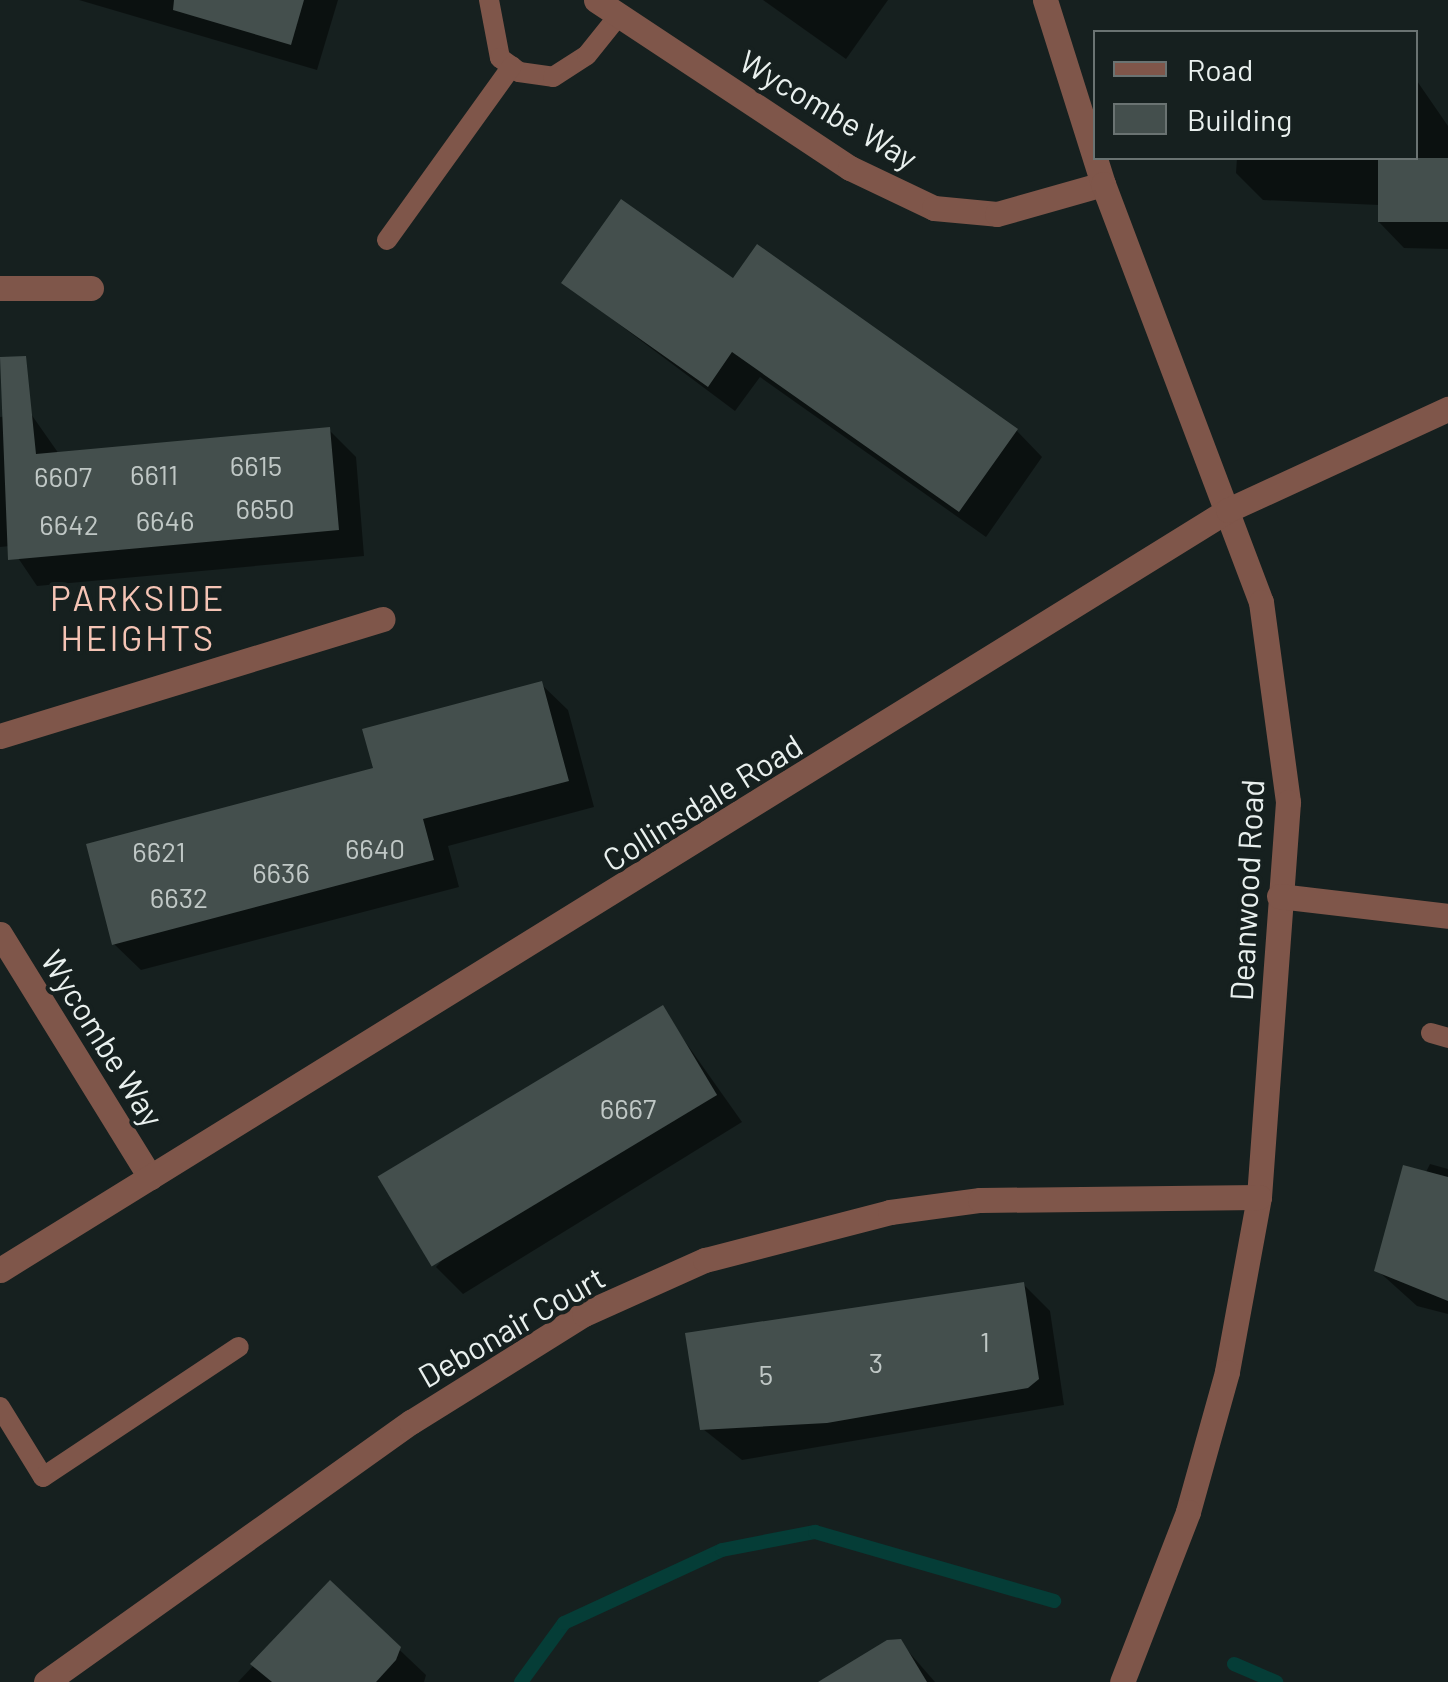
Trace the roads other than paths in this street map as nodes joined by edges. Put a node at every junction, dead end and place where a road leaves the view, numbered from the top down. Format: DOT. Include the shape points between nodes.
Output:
graph roads {
  1 [pos="490,0"];
  2 [pos="596,0"];
  3 [pos="1045,0"];
  4 [pos="618,14"];
  5 [pos="512,66"];
  6 [pos="1093,152"];
  7 [pos="1095,160"];
  8 [pos="1103,184"];
  9 [pos="387,240"];
  10 [pos="0,288"];
  11 [pos="91,288"];
  12 [pos="1448,408"];
  13 [pos="1228,510"];
  14 [pos="383,619"];
  15 [pos="0,736"];
  16 [pos="1279,896"];
  17 [pos="1448,916"];
  18 [pos="0,934"];
  19 [pos="150,1176"];
  20 [pos="1260,1197"];
  21 [pos="0,1270"];
  22 [pos="238,1347"];
  23 [pos="0,1407"];
  24 [pos="46,1682"];
  25 [pos="1122,1682"];
  1 -- 5 [label="lane" via="490,28"];
  2 -- 4 [label="street, Wycombe Way"];
  3 -- 6 [label="street, Deanwood Road"];
  4 -- 5 [label="lane" via="587,55 554,76"];
  4 -- 8 [label="street, Wycombe Way" via="850,168 934,208 997,214"];
  5 -- 9 [label="lane"];
  7 -- 8 [label="street, Deanwood Road"];
  8 -- 13 [label="street, Deanwood Road"];
  10 -- 11 [label="street"];
  12 -- 13 [label="street, Collinsdale Road"];
  13 -- 16 [label="street, Deanwood Road" via="1262,602 1281,715 1288,802"];
  13 -- 19 [label="street, Collinsdale Road"];
  14 -- 15 [label="street"];
  16 -- 17 [label="street"];
  16 -- 20 [label="street, Deanwood Road"];
  18 -- 19 [label="street, Wycombe Way"];
  19 -- 21 [label="street, Collinsdale Road"];
  20 -- 24 [label="street, Debonair Court" via="980,1200 890,1212 705,1260 584,1314 411,1422"];
  20 -- 25 [label="street, Deanwood Road" via="1188,1512"];
  22 -- 23 [label="lane" via="43,1477"];
}
